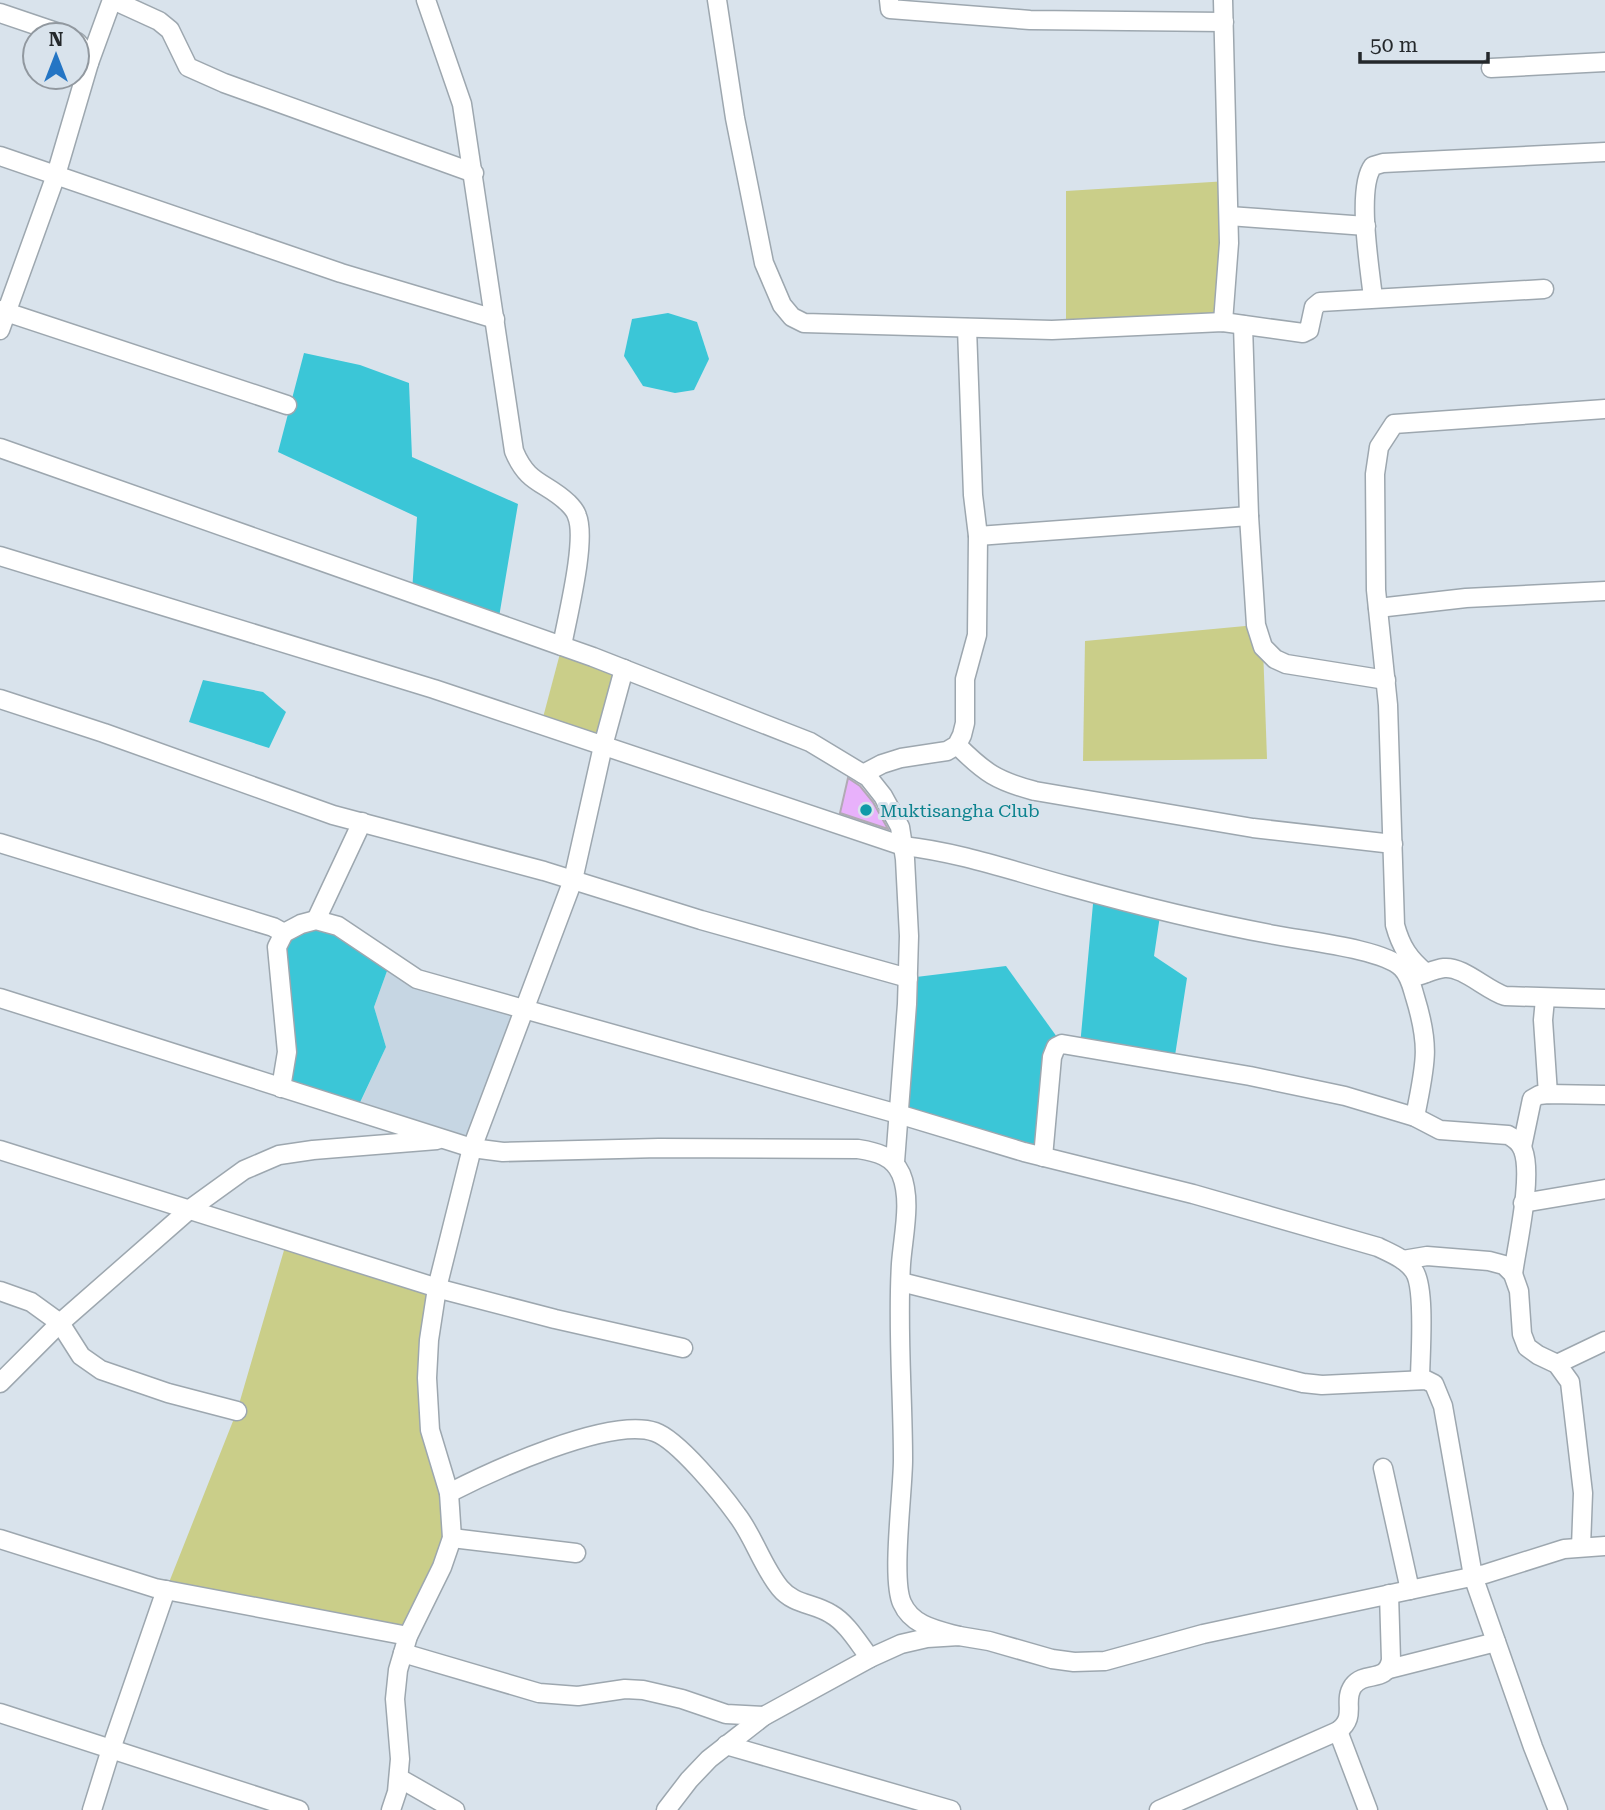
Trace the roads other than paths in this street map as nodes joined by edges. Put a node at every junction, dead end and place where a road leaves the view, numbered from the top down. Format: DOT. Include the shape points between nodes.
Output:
graph roads {
  1 [pos="112,0"];
  2 [pos="426,0"];
  3 [pos="717,0"];
  4 [pos="889,0"];
  5 [pos="1223,0"];
  6 [pos="0,13"];
  7 [pos="24,21"];
  8 [pos="1224,22"];
  9 [pos="91,58"];
  10 [pos="1605,62"];
  11 [pos="1491,68"];
  12 [pos="81,91"];
  13 [pos="1605,152"];
  14 [pos="0,156"];
  15 [pos="474,173"];
  16 [pos="56,175"];
  17 [pos="1229,216"];
  18 [pos="1366,226"];
  19 [pos="1545,289"];
  20 [pos="1373,298"];
  21 [pos="3,311"];
  22 [pos="495,319"];
  23 [pos="1223,322"];
  24 [pos="1243,325"];
  25 [pos="967,328"];
  26 [pos="0,330"];
  27 [pos="287,405"];
  28 [pos="1605,409"];
  29 [pos="0,448"];
  30 [pos="1249,516"];
  31 [pos="978,536"];
  32 [pos="0,556"];
  33 [pos="1605,591"];
  34 [pos="1378,608"];
  35 [pos="562,646"];
  36 [pos="624,669"];
  37 [pos="1386,680"];
  38 [pos="0,699"];
  39 [pos="957,745"];
  40 [pos="603,746"];
  41 [pos="863,774"];
  42 [pos="362,822"];
  43 [pos="0,843"];
  44 [pos="1393,844"];
  45 [pos="903,846"];
  46 [pos="573,880"];
  47 [pos="316,919"];
  48 [pos="285,933"];
  49 [pos="1418,976"];
  50 [pos="908,978"];
  51 [pos="0,998"];
  52 [pos="1545,999"];
  53 [pos="1605,999"];
  54 [pos="523,1009"];
  55 [pos="281,1088"];
  56 [pos="1548,1094"];
  57 [pos="1605,1095"];
  58 [pos="898,1114"];
  59 [pos="1415,1117"];
  60 [pos="446,1140"];
  61 [pos="1522,1147"];
  62 [pos="472,1148"];
  63 [pos="0,1150"];
  64 [pos="1043,1157"];
  65 [pos="895,1162"];
  66 [pos="1605,1189"];
  67 [pos="1523,1203"];
  68 [pos="190,1209"];
  69 [pos="1403,1260"];
  70 [pos="1513,1275"];
  71 [pos="901,1282"];
  72 [pos="437,1287"];
  73 [pos="0,1291"];
  74 [pos="60,1323"];
  75 [pos="1605,1341"];
  76 [pos="683,1348"];
  77 [pos="1557,1364"];
  78 [pos="1420,1380"];
  79 [pos="0,1383"];
  80 [pos="237,1411"];
  81 [pos="1383,1468"];
  82 [pos="449,1493"];
  83 [pos="452,1538"];
  84 [pos="0,1539"];
  85 [pos="1605,1546"];
  86 [pos="1581,1547"];
  87 [pos="576,1553"];
  88 [pos="1473,1576"];
  89 [pos="166,1590"];
  90 [pos="1410,1590"];
  91 [pos="1389,1594"];
  92 [pos="959,1636"];
  93 [pos="1496,1642"];
  94 [pos="405,1644"];
  95 [pos="870,1658"];
  96 [pos="1389,1669"];
  97 [pos="0,1713"];
  98 [pos="765,1716"];
  99 [pos="1338,1731"];
  100 [pos="726,1745"];
  101 [pos="111,1749"];
  102 [pos="399,1778"];
  103 [pos="92,1810"];
  104 [pos="299,1810"];
  105 [pos="391,1810"];
  106 [pos="455,1810"];
  107 [pos="666,1810"];
  108 [pos="951,1810"];
  109 [pos="1160,1810"];
  110 [pos="1368,1810"];
  111 [pos="1558,1810"];
  1 -- 9 [label="street"];
  1 -- 15 [label="street" via="170,30 188,67"];
  2 -- 15 [label="street" via="462,104"];
  3 -- 25 [label="street" via="752,211 764,263 782,305 804,323"];
  4 -- 8 [label="street" via="890,9 1030,20"];
  5 -- 8 [label="street"];
  6 -- 7 [label="street"];
  8 -- 17 [label="street"];
  10 -- 11 [label="street"];
  12 -- 16 [label="street"];
  13 -- 18 [label="street" via="1373,166 1366,180"];
  14 -- 16 [label="street"];
  15 -- 22 [label="street"];
  16 -- 21 [label="street"];
  16 -- 22 [label="street" via="341,273"];
  17 -- 18 [label="street"];
  17 -- 23 [label="street"];
  18 -- 20 [label="street"];
  19 -- 20 [label="street"];
  20 -- 24 [label="street" via="1320,302 1314,307 1309,330 1303,333"];
  21 -- 26 [label="street"];
  21 -- 27 [label="street"];
  22 -- 35 [label="street" via="517,458 527,474 560,496 578,517 578,553"];
  23 -- 24 [label="street"];
  23 -- 25 [label="street" via="1052,330"];
  24 -- 30 [label="street"];
  25 -- 31 [label="street"];
  28 -- 34 [label="street" via="1394,424 1379,447 1375,474"];
  29 -- 35 [label="street"];
  30 -- 31 [label="street"];
  30 -- 37 [label="street" via="1256,625 1263,647 1286,664"];
  31 -- 39 [label="street" via="977,635 965,680 965,723"];
  32 -- 40 [label="street"];
  33 -- 34 [label="street"];
  34 -- 37 [label="street"];
  35 -- 36 [label="street"];
  36 -- 40 [label="street"];
  36 -- 41 [label="street" via="810,742"];
  37 -- 44 [label="street"];
  38 -- 42 [label="street"];
  39 -- 41 [label="street" via="892,761"];
  39 -- 44 [label="street" via="982,770 1035,791 1253,828"];
  40 -- 45 [label="street"];
  40 -- 46 [label="street"];
  41 -- 45 [label="street" via="883,796 900,827"];
  42 -- 46 [label="street"];
  42 -- 47 [label="street"];
  43 -- 48 [label="street"];
  44 -- 49 [label="street" via="1395,925"];
  45 -- 49 [label="street" via="948,852 1234,928 1360,951"];
  45 -- 50 [label="street"];
  46 -- 50 [label="street"];
  46 -- 54 [label="street"];
  47 -- 48 [label="street"];
  47 -- 54 [label="street" via="338,926 417,979"];
  48 -- 55 [label="street" via="277,947 287,1052"];
  49 -- 52 [label="street" via="1453,968 1492,992"];
  49 -- 59 [label="street" via="1427,1047"];
  50 -- 58 [label="street"];
  51 -- 55 [label="street"];
  52 -- 53 [label="street"];
  52 -- 56 [label="street"];
  54 -- 58 [label="street"];
  54 -- 62 [label="street"];
  55 -- 60 [label="street"];
  56 -- 57 [label="street"];
  56 -- 61 [label="street" via="1532,1099"];
  58 -- 64 [label="street"];
  58 -- 65 [label="street"];
  59 -- 61 [label="street" via="1440,1130 1508,1135"];
  59 -- 64 [label="street" via="1250,1076 1062,1044 1055,1047 1052,1057"];
  60 -- 62 [label="street"];
  60 -- 68 [label="street" via="279,1155 244,1170"];
  61 -- 67 [label="street"];
  62 -- 65 [label="street" via="503,1152 858,1149"];
  62 -- 72 [label="street"];
  63 -- 68 [label="street"];
  64 -- 69 [label="street" via="1313,1228 1378,1247"];
  65 -- 71 [label="street" via="906,1188"];
  66 -- 67 [label="street"];
  67 -- 70 [label="street"];
  68 -- 72 [label="street"];
  68 -- 74 [label="street"];
  69 -- 70 [label="street" via="1427,1256 1489,1261 1504,1265"];
  69 -- 78 [label="street" via="1415,1272 1420,1289"];
  70 -- 77 [label="street" via="1527,1347"];
  71 -- 78 [label="street" via="1303,1382"];
  71 -- 92 [label="street" via="901,1602 912,1618 927,1627"];
  72 -- 76 [label="street"];
  72 -- 82 [label="street" via="429,1340 429,1417"];
  73 -- 74 [label="street" via="31,1302"];
  74 -- 79 [label="street"];
  74 -- 80 [label="street" via="82,1356 101,1370"];
  75 -- 77 [label="street"];
  77 -- 86 [label="street" via="1570,1382 1583,1493"];
  78 -- 88 [label="street" via="1434,1384 1443,1406"];
  81 -- 90 [label="street"];
  82 -- 83 [label="street"];
  82 -- 95 [label="street" via="557,1445 617,1431 654,1432 686,1456 722,1494 785,1594 831,1614"];
  83 -- 87 [label="street"];
  83 -- 94 [label="street"];
  84 -- 89 [label="street"];
  85 -- 86 [label="street"];
  86 -- 88 [label="street"];
  88 -- 90 [label="street"];
  88 -- 93 [label="street"];
  89 -- 94 [label="street"];
  89 -- 101 [label="street"];
  90 -- 91 [label="street"];
  91 -- 92 [label="street" via="1203,1634 1105,1661 1052,1659"];
  91 -- 96 [label="street"];
  92 -- 95 [label="street" via="901,1644"];
  93 -- 96 [label="street"];
  93 -- 111 [label="street"];
  94 -- 98 [label="street" via="539,1693 578,1696 643,1690 726,1714"];
  94 -- 102 [label="street" via="396,1699"];
  95 -- 98 [label="street"];
  96 -- 99 [label="street" via="1353,1686 1350,1716"];
  97 -- 101 [label="street"];
  98 -- 100 [label="street"];
  99 -- 109 [label="street"];
  99 -- 110 [label="street"];
  100 -- 107 [label="street"];
  100 -- 108 [label="street"];
  101 -- 103 [label="street"];
  101 -- 104 [label="street"];
  102 -- 105 [label="street"];
  102 -- 106 [label="street"];
}
